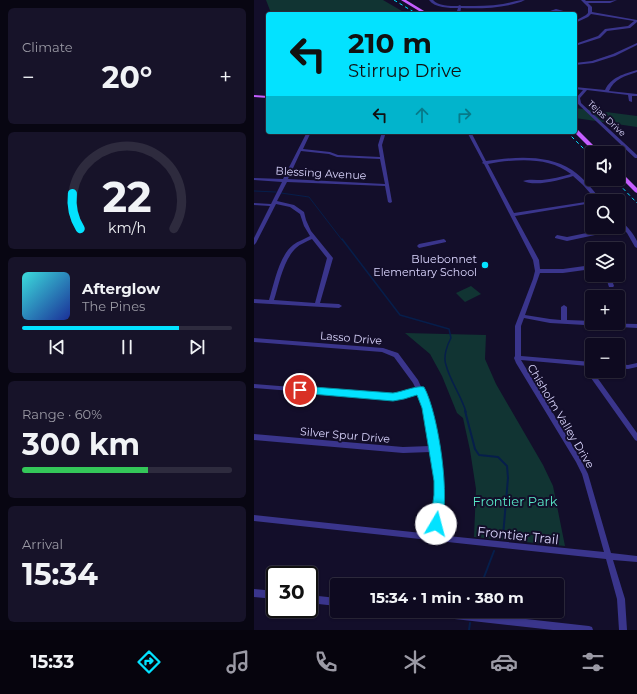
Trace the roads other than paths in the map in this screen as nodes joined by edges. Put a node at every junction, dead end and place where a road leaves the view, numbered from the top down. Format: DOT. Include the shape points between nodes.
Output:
graph roads {
  1 [pos="403,0"];
  2 [pos="431,0"];
  3 [pos="523,0"];
  4 [pos="615,0"];
  5 [pos="585,1"];
  6 [pos="460,6"];
  7 [pos="424,12"];
  8 [pos="458,12"];
  9 [pos="550,12"];
  10 [pos="563,12"];
  11 [pos="590,12"];
  12 [pos="577,16"];
  13 [pos="583,18"];
  14 [pos="577,21"];
  15 [pos="636,21"];
  16 [pos="577,44"];
  17 [pos="637,44"];
  18 [pos="577,64"];
  19 [pos="637,71"];
  20 [pos="577,88"];
  21 [pos="586,89"];
  22 [pos="606,92"];
  23 [pos="630,95"];
  24 [pos="637,95"];
  25 [pos="254,96"];
  26 [pos="266,97"];
  27 [pos="630,101"];
  28 [pos="577,132"];
  29 [pos="308,134"];
  30 [pos="383,134"];
  31 [pos="470,134"];
  32 [pos="591,146"];
  33 [pos="300,150"];
  34 [pos="637,157"];
  35 [pos="382,158"];
  36 [pos="484,163"];
  37 [pos="574,174"];
  38 [pos="254,179"];
  39 [pos="625,179"];
  40 [pos="285,180"];
  41 [pos="524,181"];
  42 [pos="387,185"];
  43 [pos="637,191"];
  44 [pos="593,194"];
  45 [pos="390,202"];
  46 [pos="585,203"];
  47 [pos="254,204"];
  48 [pos="273,204"];
  49 [pos="512,215"];
  50 [pos="254,228"];
  51 [pos="625,228"];
  52 [pos="261,229"];
  53 [pos="593,234"];
  54 [pos="313,237"];
  55 [pos="557,237"];
  56 [pos="444,241"];
  57 [pos="254,243"];
  58 [pos="419,246"];
  59 [pos="637,246"];
  60 [pos="585,268"];
  61 [pos="538,271"];
  62 [pos="610,282"];
  63 [pos="611,286"];
  64 [pos="254,300"];
  65 [pos="271,302"];
  66 [pos="317,304"];
  67 [pos="340,306"];
  68 [pos="564,308"];
  69 [pos="522,316"];
  70 [pos="564,321"];
  71 [pos="637,326"];
  72 [pos="254,340"];
  73 [pos="517,358"];
  74 [pos="585,364"];
  75 [pos="637,365"];
  76 [pos="625,367"];
  77 [pos="594,378"];
  78 [pos="254,386"];
  79 [pos="420,390"];
  80 [pos="254,437"];
  81 [pos="637,438"];
  82 [pos="434,449"];
  83 [pos="254,518"];
  84 [pos="434,538"];
  85 [pos="608,555"];
  86 [pos="637,558"];
  87 [pos="254,593"];
  88 [pos="266,594"];
  89 [pos="318,600"];
  90 [pos="330,601"];
  91 [pos="470,618"];
  92 [pos="536,627"];
  93 [pos="589,630"];
  94 [pos="623,630"];
  1 -- 7 [label="main road"];
  2 -- 6 [label="street" via="436,4"];
  3 -- 6 [label="street" via="503,6"];
  4 -- 5 [label="street"];
  5 -- 11 [label="street" via="590,7"];
  6 -- 8 [label="street"];
  9 -- 10 [label="street"];
  11 -- 13 [label="street"];
  11 -- 15 [label="street"];
  12 -- 13 [label="street"];
  13 -- 14 [label="street"];
  15 -- 16 [label="street" via="629,26 608,29 600,37"];
  17 -- 18 [label="street" via="614,55"];
  19 -- 22 [label="street" via="613,80"];
  20 -- 21 [label="street"];
  21 -- 22 [label="street"];
  21 -- 34 [label="street, Tejas Drive" via="578,98 579,103"];
  22 -- 23 [label="street"];
  23 -- 24 [label="street"];
  23 -- 27 [label="street"];
  25 -- 26 [label="main road"];
  28 -- 32 [label="main road"];
  29 -- 33 [label="street"];
  30 -- 35 [label="street" via="380,142"];
  31 -- 36 [label="street"];
  33 -- 35 [label="street" via="337,156"];
  33 -- 40 [label="street"];
  35 -- 42 [label="street"];
  36 -- 37 [label="street" via="509,159 533,160 558,166"];
  36 -- 49 [label="street"];
  37 -- 41 [label="street" via="559,179"];
  37 -- 44 [label="street"];
  38 -- 40 [label="street, Blessing Avenue"];
  39 -- 43 [label="main road"];
  40 -- 42 [label="street, Blessing Avenue"];
  40 -- 48 [label="street"];
  42 -- 45 [label="street"];
  46 -- 49 [label="street"];
  47 -- 48 [label="street"];
  48 -- 52 [label="street"];
  48 -- 54 [label="street" via="292,206 302,213"];
  49 -- 61 [label="street" via="534,255"];
  50 -- 52 [label="street"];
  51 -- 59 [label="street"];
  52 -- 57 [label="street"];
  53 -- 55 [label="street" via="567,239"];
  54 -- 65 [label="street" via="294,248 290,254"];
  54 -- 66 [label="street" via="330,258"];
  56 -- 58 [label="street"];
  60 -- 61 [label="street"];
  61 -- 69 [label="street, Chisholm Valley Drive"];
  62 -- 63 [label="street"];
  64 -- 65 [label="street"];
  65 -- 66 [label="street"];
  66 -- 67 [label="street"];
  68 -- 70 [label="street"];
  69 -- 70 [label="street"];
  69 -- 73 [label="street, Chisholm Valley Drive" via="518,326"];
  70 -- 71 [label="street"];
  72 -- 79 [label="street, Lasso Drive" via="386,350 396,355"];
  73 -- 74 [label="street"];
  73 -- 85 [label="street, Chisholm Valley Drive" via="582,467"];
  75 -- 76 [label="street"];
  77 -- 81 [label="street"];
  78 -- 79 [label="street" via="393,397"];
  79 -- 82 [label="street, Lasso Drive" via="427,408"];
  80 -- 82 [label="street, Silver Spur Drive" via="403,450"];
  82 -- 84 [label="street, Lasso Drive" via="440,487"];
  83 -- 84 [label="street, Frontier Trail"];
  84 -- 85 [label="street, Frontier Trail"];
  85 -- 86 [label="street, Frontier Trail"];
  85 -- 94 [label="street, Chisholm Valley Drive" via="621,599"];
  87 -- 88 [label="street"];
  89 -- 90 [label="street"];
  91 -- 92 [label="street"];
  92 -- 93 [label="street"];
}
